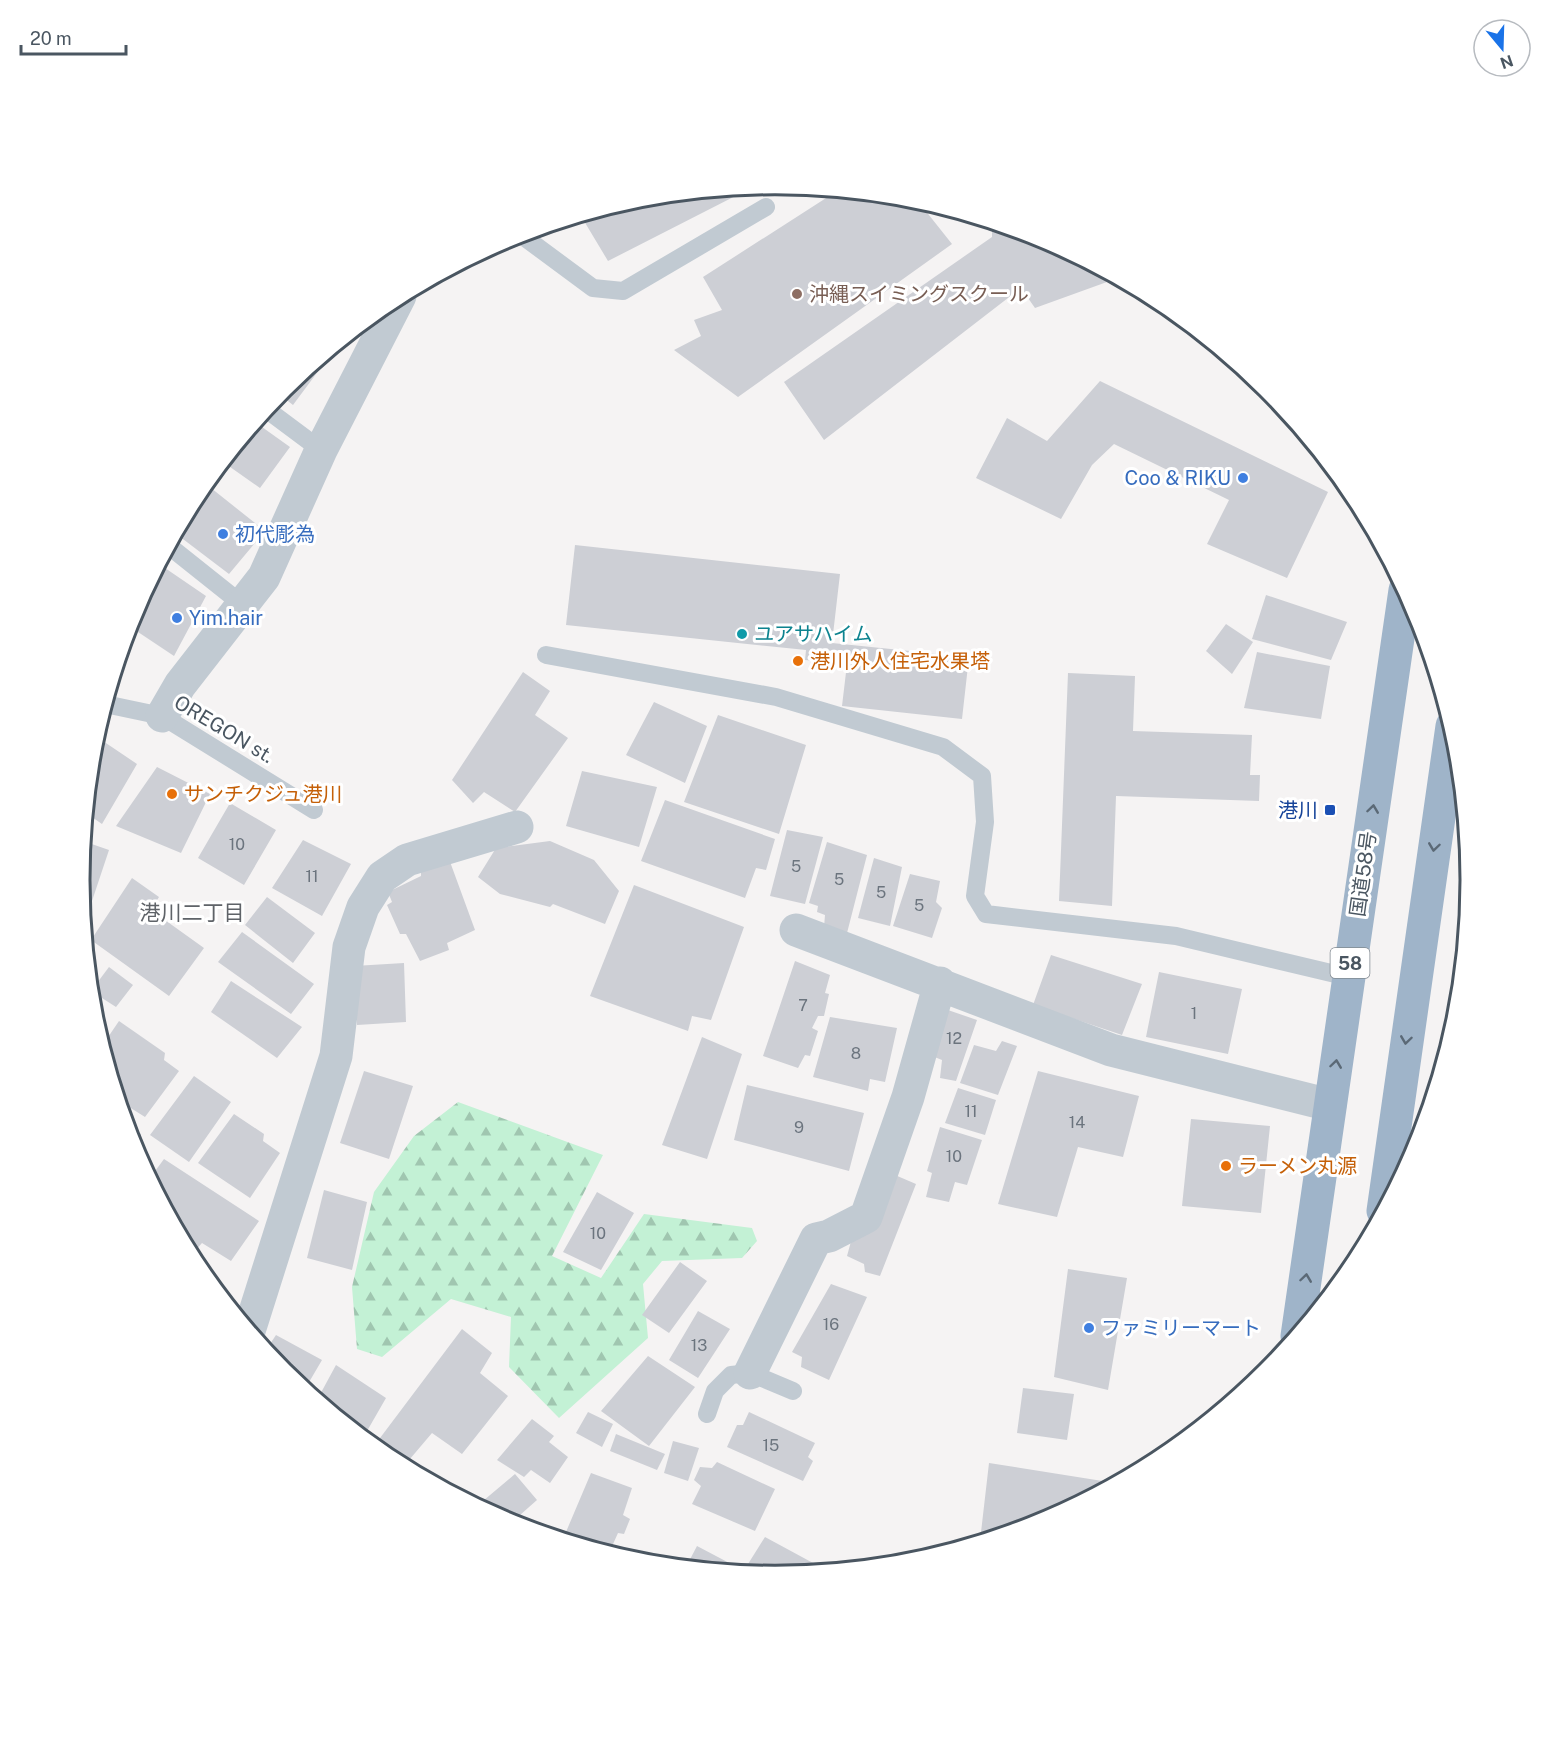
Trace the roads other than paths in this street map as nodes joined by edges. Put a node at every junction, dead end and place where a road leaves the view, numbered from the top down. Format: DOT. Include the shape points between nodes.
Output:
graph roads {
  1 [pos="766,207"];
  2 [pos="529,241"];
  3 [pos="370,331"];
  4 [pos="273,414"];
  5 [pos="321,450"];
  6 [pos="175,551"];
  7 [pos="243,605"];
  8 [pos="1403,606"];
  9 [pos="546,655"];
  10 [pos="112,706"];
  11 [pos="162,716"];
  12 [pos="1448,753"];
  13 [pos="314,810"];
  14 [pos="517,827"];
  15 [pos="796,930"];
  16 [pos="1348,977"];
  17 [pos="940,983"];
  18 [pos="1330,1105"];
  19 [pos="1386,1188"];
  20 [pos="252,1322"];
  21 [pos="1298,1322"];
  22 [pos="750,1373"];
  23 [pos="793,1391"];
  24 [pos="707,1414"];
  1 -- 2 [label="lane" via="623,291 593,288"];
  3 -- 5 [label="street"];
  4 -- 5 [label="lane"];
  5 -- 7 [label="street" via="264,578"];
  6 -- 7 [label="lane"];
  7 -- 11 [label="street" via="180,685"];
  16 -- 8 [label="highway, 国道58号 / 58, one-way"];
  9 -- 16 [label="lane" via="776,697 943,747 982,776 985,822 975,896 986,914 1176,936"];
  10 -- 11 [label="lane, OREGON st."];
  11 -- 13 [label="lane, OREGON st."];
  12 -- 19 [label="highway, one-way"];
  14 -- 20 [label="street" via="407,860 382,877 363,907 350,947 336,1056"];
  15 -- 17 [label="street"];
  18 -- 16 [label="highway, 国道58号 / 58, one-way"];
  17 -- 18 [label="street" via="1111,1050"];
  17 -- 22 [label="street" via="908,1097 866,1217 816,1239"];
  21 -- 18 [label="highway, 国道58号 / 58, one-way"];
  22 -- 23 [label="lane"];
  22 -- 24 [label="lane" via="731,1375 715,1391"];
}
